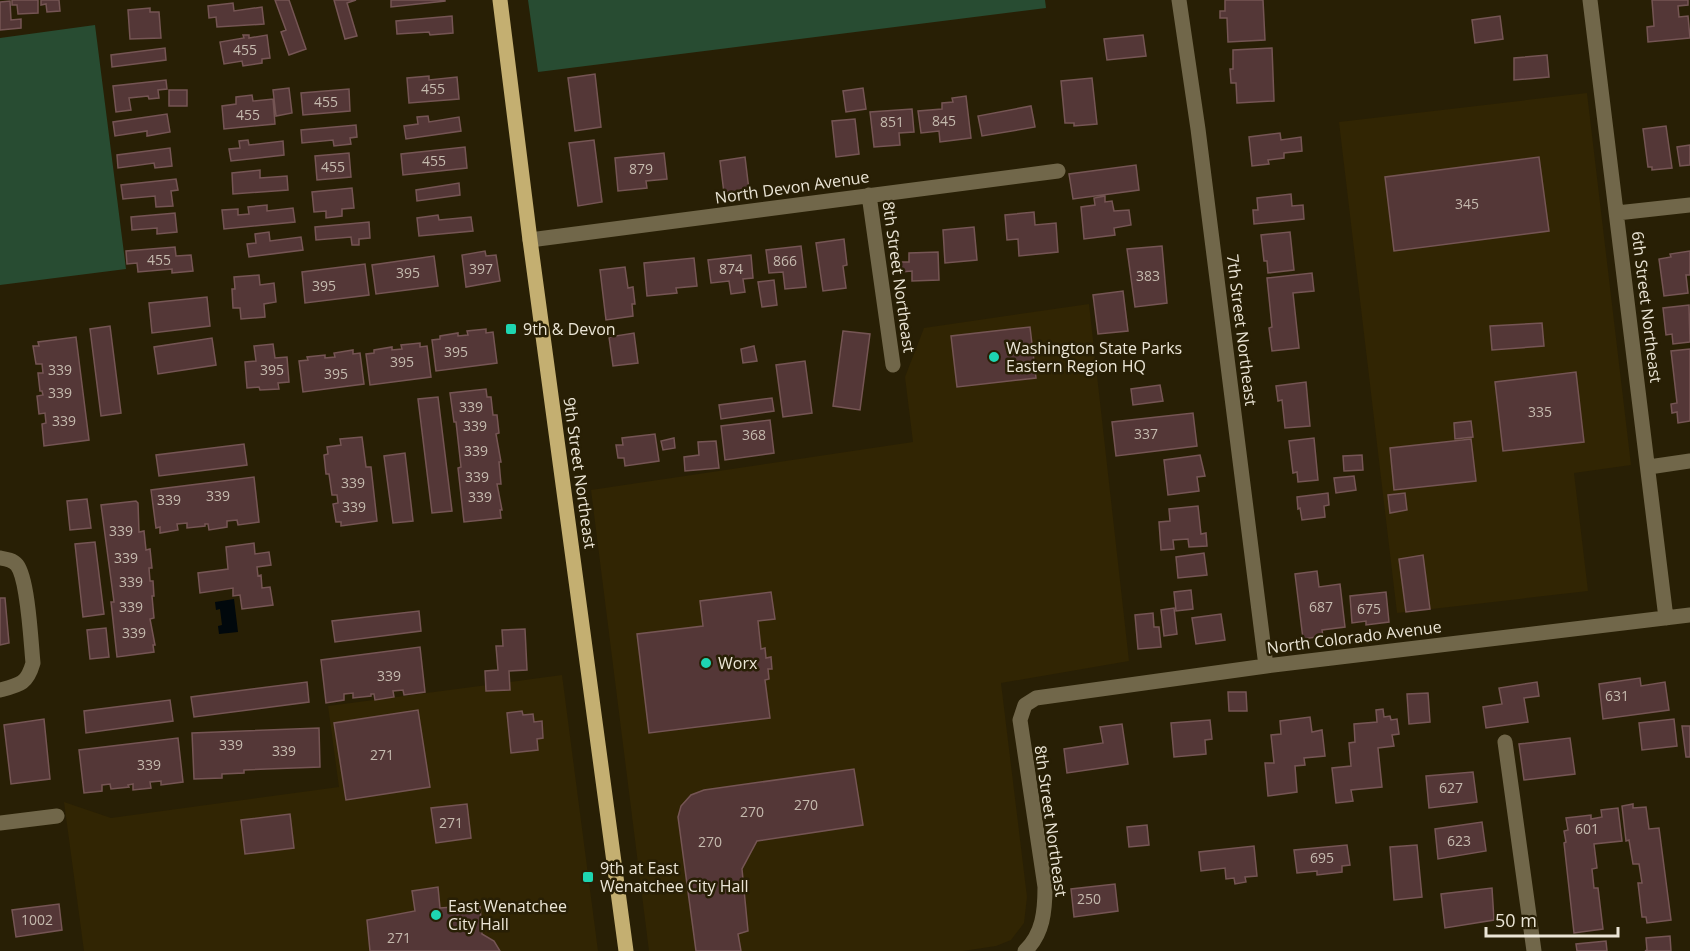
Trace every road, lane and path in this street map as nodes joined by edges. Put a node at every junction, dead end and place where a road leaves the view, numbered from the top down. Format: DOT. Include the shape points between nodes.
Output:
graph roads {
  1 [pos="500,0"];
  2 [pos="1179,0"];
  3 [pos="1590,0"];
  4 [pos="1058,171"];
  5 [pos="869,195"];
  6 [pos="1690,205"];
  7 [pos="1617,213"];
  8 [pos="530,240"];
  9 [pos="893,365"];
  10 [pos="1690,461"];
  11 [pos="1649,467"];
  12 [pos="0,558"];
  13 [pos="1690,615"];
  14 [pos="1666,618"];
  15 [pos="1266,666"];
  16 [pos="0,690"];
  17 [pos="1025,705"];
  18 [pos="1505,742"];
  19 [pos="57,816"];
  20 [pos="0,823"];
  21 [pos="1030,946"];
  22 [pos="626,951"];
  23 [pos="1534,951"];
  1 -- 8 [label="main road, 9th Street Northeast"];
  2 -- 15 [label="street, 7th Street Northeast"];
  3 -- 7 [label="street, 6th Street Northeast"];
  4 -- 5 [label="street, North Devon Avenue"];
  5 -- 8 [label="street, North Devon Avenue"];
  5 -- 9 [label="street, 8th Street Northeast"];
  6 -- 7 [label="street"];
  7 -- 11 [label="street, 6th Street Northeast"];
  8 -- 22 [label="main road, 9th Street Northeast"];
  10 -- 11 [label="street"];
  11 -- 14 [label="street, 6th Street Northeast"];
  12 -- 16 [label="street" via="18,566 33,663 20,685"];
  13 -- 14 [label="street, North Colorado Avenue"];
  14 -- 15 [label="street, North Colorado Avenue"];
  15 -- 17 [label="street, North Colorado Avenue" via="1051,694"];
  17 -- 21 [label="street, 8th Street Northeast" via="1021,728 1044,887 1042,924"];
  18 -- 23 [label="street"];
  19 -- 20 [label="street"];
}
